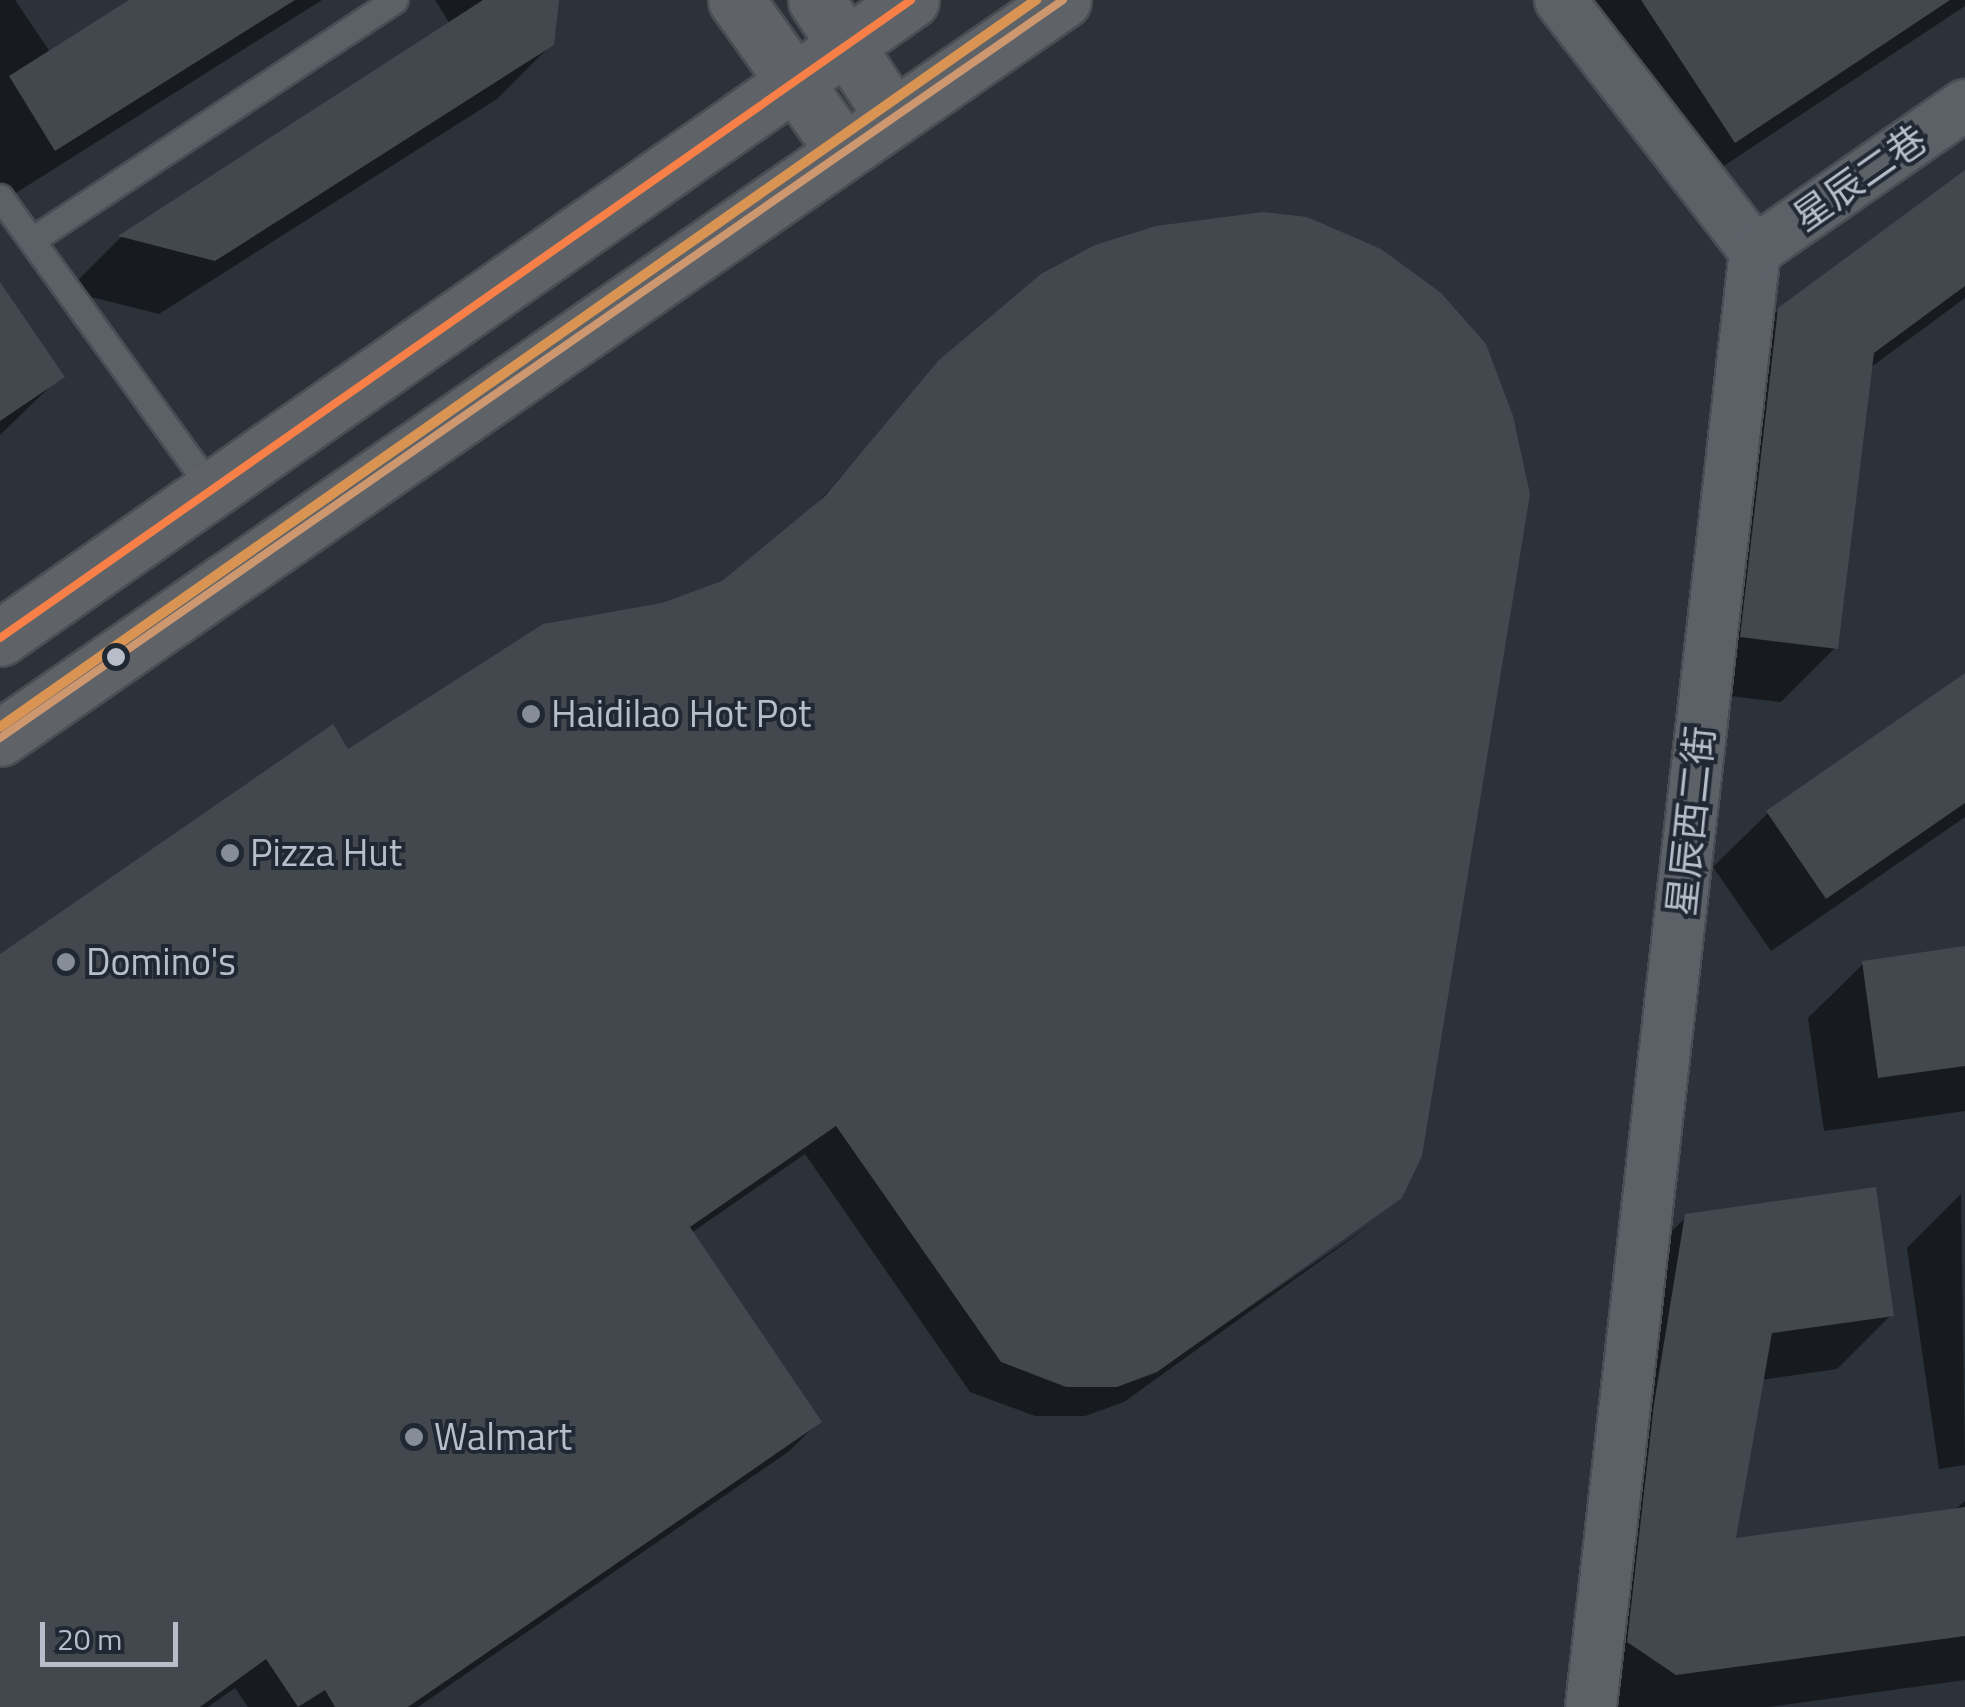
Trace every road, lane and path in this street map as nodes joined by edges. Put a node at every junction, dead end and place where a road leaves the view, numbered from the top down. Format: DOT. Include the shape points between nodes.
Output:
graph roads {
  1 [pos="395,0"];
  2 [pos="736,0"];
  3 [pos="816,0"];
  4 [pos="911,0"];
  5 [pos="1063,0"];
  6 [pos="1560,0"];
  7 [pos="847,45"];
  8 [pos="796,83"];
  9 [pos="1965,104"];
  10 [pos="894,118"];
  11 [pos="844,150"];
  12 [pos="0,197"];
  13 [pos="32,240"];
  14 [pos="1756,251"];
  15 [pos="214,493"];
  16 [pos="0,638"];
  17 [pos="0,738"];
  18 [pos="1591,1707"];
  1 -- 13 [label="lane"];
  2 -- 8 [label="main road"];
  3 -- 7 [label="main road"];
  4 -- 7 [label="main road"];
  5 -- 10 [label="main road"];
  6 -- 14 [label="street"];
  7 -- 8 [label="main road"];
  7 -- 10 [label="main road"];
  8 -- 11 [label="main road"];
  8 -- 15 [label="main road"];
  9 -- 14 [label="street, 星辰二巷"];
  10 -- 11 [label="main road"];
  11 -- 17 [label="main road"];
  12 -- 13 [label="lane"];
  13 -- 15 [label="lane"];
  14 -- 18 [label="street, 星辰西二街"];
  15 -- 16 [label="main road"];
}
